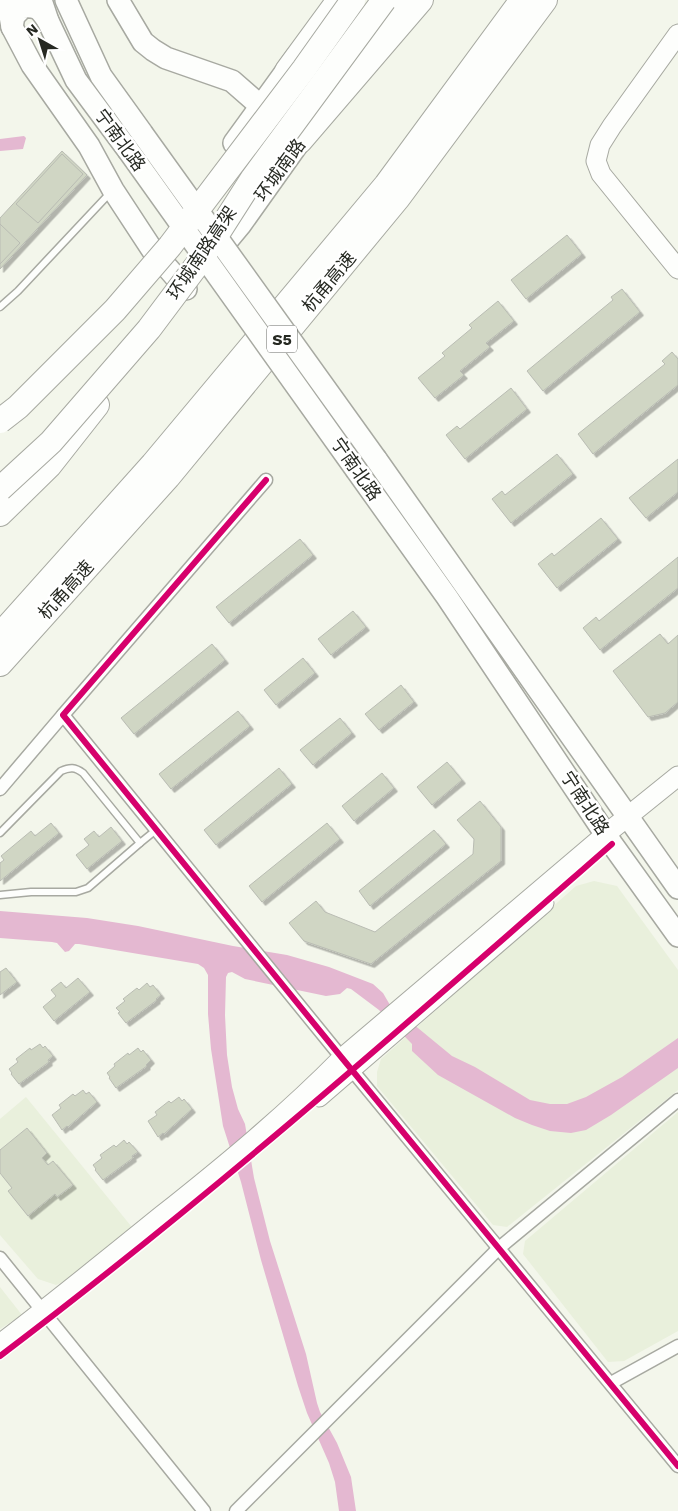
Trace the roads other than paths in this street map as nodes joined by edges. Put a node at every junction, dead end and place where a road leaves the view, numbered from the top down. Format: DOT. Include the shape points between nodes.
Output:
graph roads {
  1 [pos="7,0"];
  2 [pos="42,0"];
  3 [pos="66,0"];
  4 [pos="118,0"];
  5 [pos="337,0"];
  6 [pos="353,0"];
  7 [pos="384,0"];
  8 [pos="398,0"];
  9 [pos="421,0"];
  10 [pos="522,0"];
  11 [pos="544,0"];
  12 [pos="48,21"];
  13 [pos="12,27"];
  14 [pos="678,34"];
  15 [pos="288,70"];
  16 [pos="261,106"];
  17 [pos="300,141"];
  18 [pos="113,190"];
  19 [pos="153,251"];
  20 [pos="678,269"];
  21 [pos="186,289"];
  22 [pos="0,307"];
  23 [pos="149,329"];
  24 [pos="4,414"];
  25 [pos="0,478"];
  26 [pos="266,480"];
  27 [pos="0,489"];
  28 [pos="0,514"];
  29 [pos="0,636"];
  30 [pos="0,664"];
  31 [pos="62,715"];
  32 [pos="678,776"];
  33 [pos="0,788"];
  34 [pos="678,792"];
  35 [pos="630,822"];
  36 [pos="156,830"];
  37 [pos="0,833"];
  38 [pos="609,839"];
  39 [pos="140,844"];
  40 [pos="678,888"];
  41 [pos="0,895"];
  42 [pos="678,936"];
  43 [pos="347,1064"];
  44 [pos="678,1100"];
  45 [pos="499,1248"];
  46 [pos="0,1258"];
  47 [pos="46,1315"];
  48 [pos="0,1344"];
  49 [pos="678,1346"];
  50 [pos="0,1356"];
  51 [pos="611,1384"];
  52 [pos="678,1466"];
  53 [pos="204,1511"];
  54 [pos="236,1511"];
  1 -- 13 [label="main road"];
  2 -- 12 [label="main road, 宁南北路"];
  3 -- 35 [label="main road, 宁南北路, bridge" via="101,76 376,459"];
  4 -- 16 [label="main road" via="143,42 153,50 166,58 232,81"];
  5 -- 15 [label="highway"];
  6 -- 24 [label="highway, 环城南路高架, bridge" via="170,246 115,310"];
  7 -- 23 [label="highway, 环城南路高架, bridge" via="253,178 200,261"];
  8 -- 17 [label="main road, 环城南路"];
  9 -- 17 [label="highway"];
  10 -- 29 [label="highway, 杭甬高速 / S5" via="379,192 153,464"];
  11 -- 30 [label="highway, 杭甬高速 / S5" via="398,198 168,477"];
  12 -- 13 [label="main road" via="41,10 23,7 14,16"];
  12 -- 38 [label="main road, 宁南北路, bridge" via="76,80 447,598"];
  13 -- 18 [label="main road" via="32,65 89,146"];
  14 -- 20 [label="street" via="612,126 600,146 596,161 602,174"];
  15 -- 16 [label="main road"];
  16 -- 17 [label="main road"];
  16 -- 19 [label="main road"];
  17 -- 21 [label="main road, 环城南路" via="241,224"];
  18 -- 19 [label="main road"];
  18 -- 22 [label="lane"];
  19 -- 21 [label="main road"];
  19 -- 24 [label="main road"];
  21 -- 25 [label="main road, 环城南路" via="21,464"];
  23 -- 27 [label="highway, 环城南路高架, bridge" via="50,442"];
  23 -- 28 [label="highway, bridge" via="94,410 49,466"];
  26 -- 31 [label="street"];
  31 -- 33 [label="street"];
  31 -- 36 [label="street"];
  32 -- 35 [label="street"];
  34 -- 35 [label="street"];
  35 -- 38 [label="street"];
  35 -- 40 [label="main road, 宁南北路"];
  36 -- 39 [label="lane"];
  36 -- 43 [label="street"];
  37 -- 39 [label="lane" via="60,771 76,768"];
  38 -- 42 [label="main road, 宁南北路"];
  38 -- 43 [label="street"];
  38 -- 43 [label="street" via="381,1045"];
  39 -- 41 [label="lane" via="88,888 76,892"];
  43 -- 45 [label="street"];
  43 -- 47 [label="street" via="308,1093"];
  43 -- 47 [label="street" via="266,1143"];
  44 -- 45 [label="street"];
  45 -- 51 [label="street"];
  45 -- 54 [label="street"];
  46 -- 47 [label="street"];
  47 -- 48 [label="street"];
  47 -- 50 [label="street"];
  47 -- 53 [label="street"];
  49 -- 51 [label="street"];
  51 -- 52 [label="street"];
}
